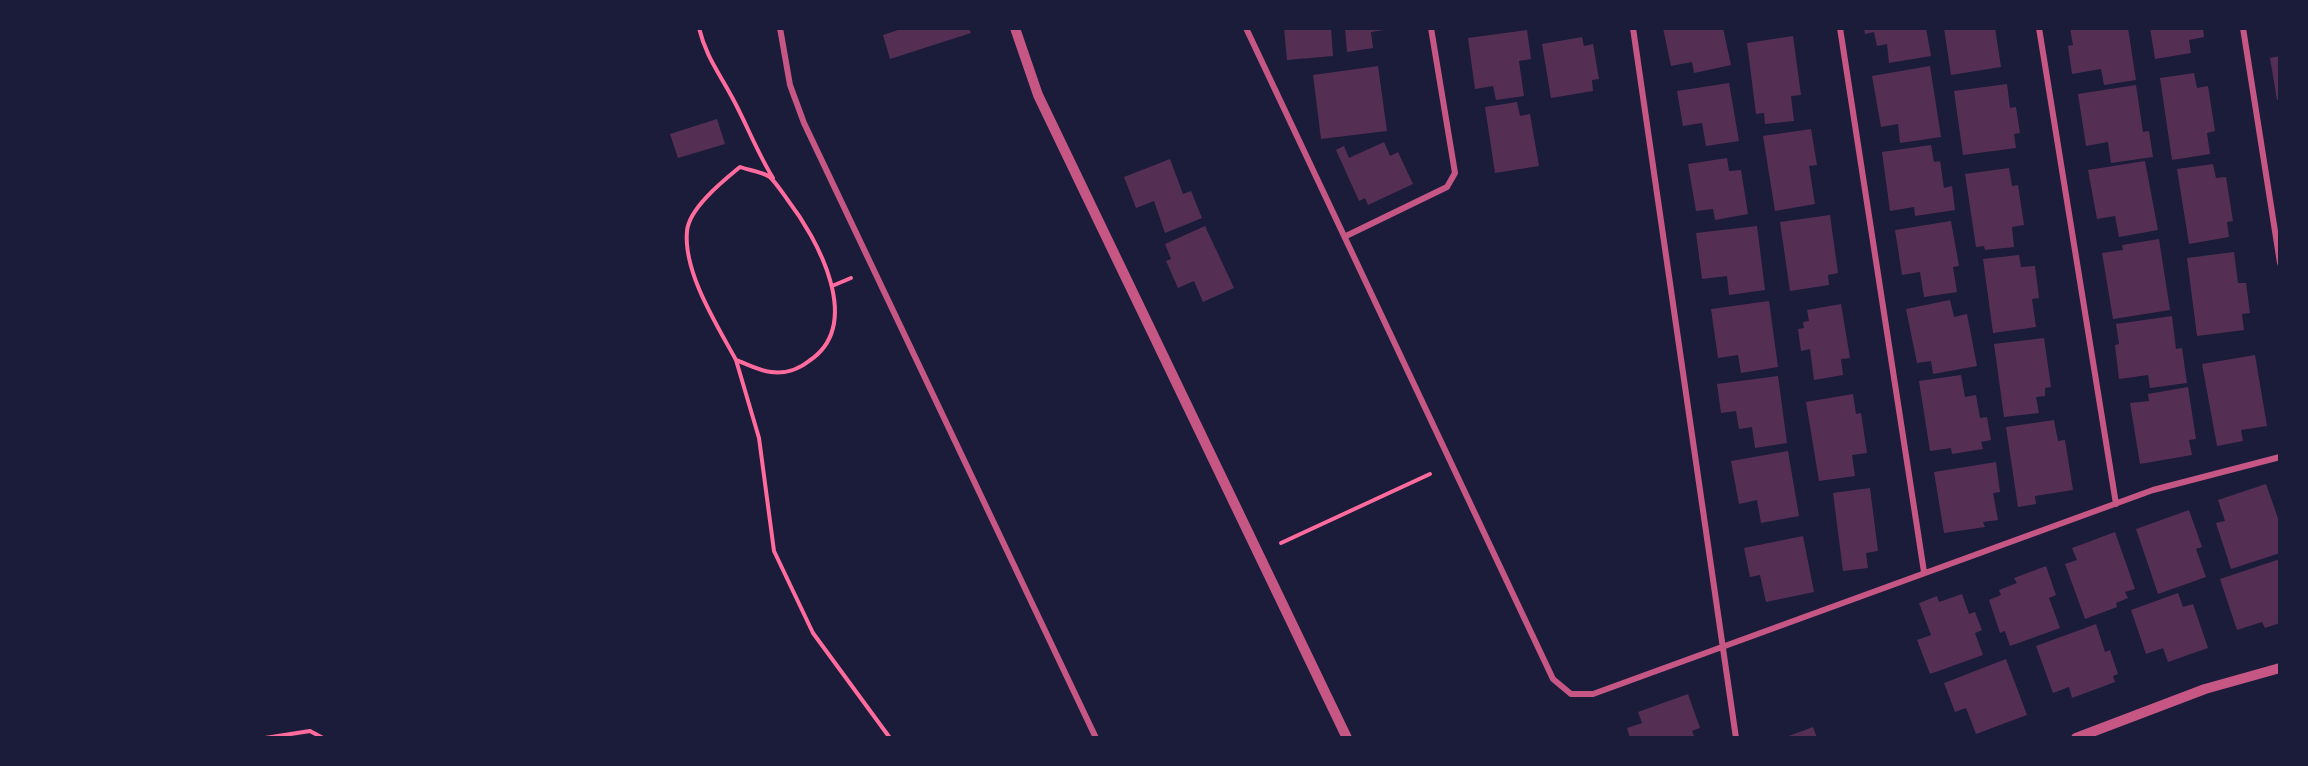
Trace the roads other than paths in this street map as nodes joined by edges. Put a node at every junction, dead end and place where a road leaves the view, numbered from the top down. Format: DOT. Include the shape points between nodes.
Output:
graph roads {
  1 [pos="780,28"];
  2 [pos="1015,28"];
  3 [pos="1246,28"];
  4 [pos="1431,28"];
  5 [pos="1633,28"];
  6 [pos="1840,28"];
  7 [pos="2039,28"];
  8 [pos="2243,28"];
  9 [pos="1346,236"];
  10 [pos="2280,263"];
  11 [pos="2280,457"];
  12 [pos="2116,504"];
  13 [pos="1924,572"];
  14 [pos="1723,646"];
  15 [pos="2280,668"];
  16 [pos="1096,738"];
  17 [pos="1347,738"];
  18 [pos="1736,738"];
  19 [pos="2076,738"];
  1 -- 16 [label="street" via="790,85 804,123"];
  2 -- 17 [label="street" via="1038,95"];
  3 -- 9 [label="street"];
  4 -- 9 [label="street" via="1455,173 1447,188"];
  5 -- 14 [label="street"];
  6 -- 13 [label="street"];
  7 -- 12 [label="street"];
  8 -- 10 [label="street"];
  9 -- 14 [label="street" via="1553,679 1571,694 1593,694"];
  11 -- 12 [label="street" via="2152,490"];
  12 -- 13 [label="street"];
  13 -- 14 [label="street"];
  14 -- 18 [label="street"];
  15 -- 19 [label="street" via="2205,689"];
}
